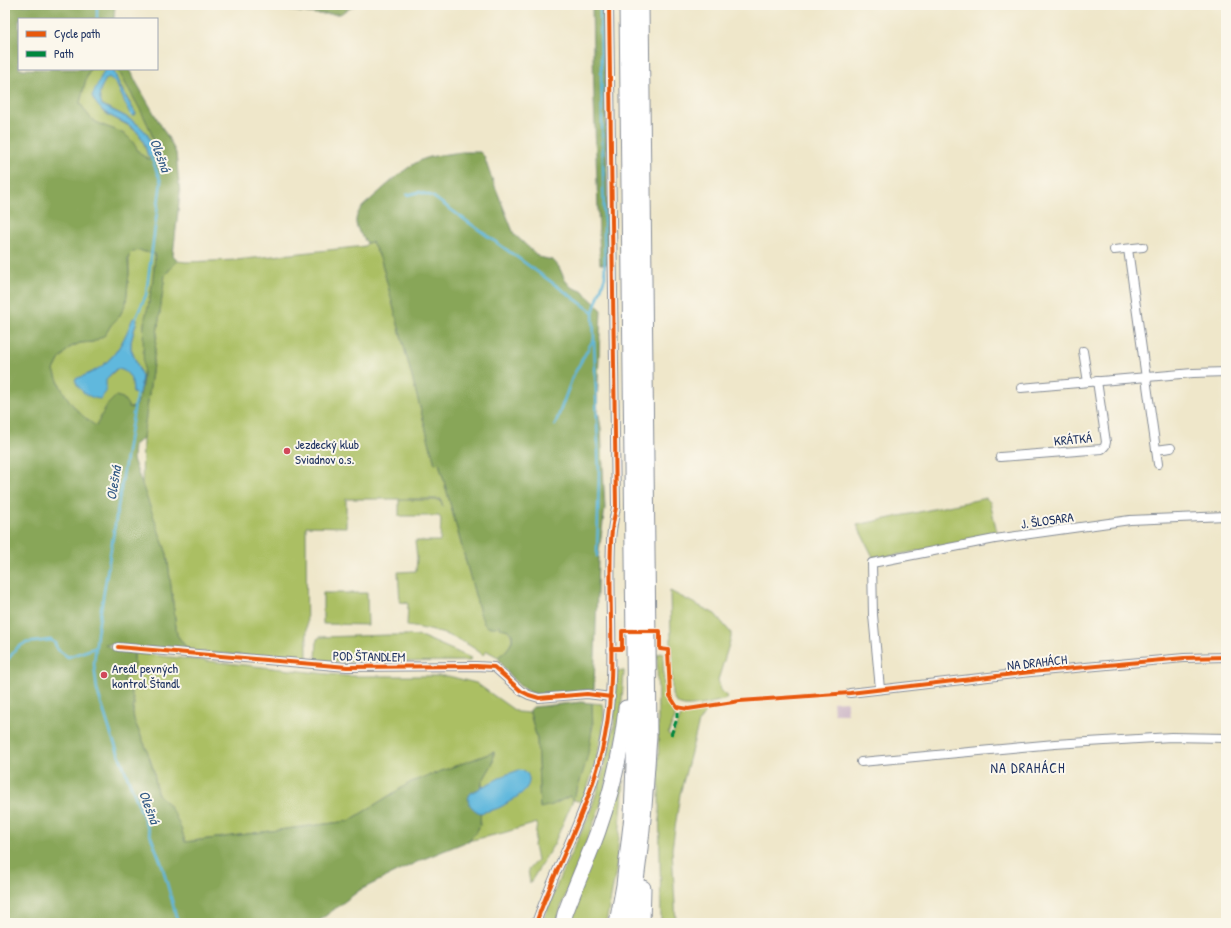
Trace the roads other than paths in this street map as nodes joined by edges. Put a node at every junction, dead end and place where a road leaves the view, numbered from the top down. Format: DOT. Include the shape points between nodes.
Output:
graph roads {
  1 [pos="609,5"];
  2 [pos="627,5"];
  3 [pos="641,5"];
  4 [pos="1143,247"];
  5 [pos="1128,249"];
  6 [pos="1114,250"];
  7 [pos="1083,351"];
  8 [pos="1226,372"];
  9 [pos="1146,377"];
  10 [pos="1098,381"];
  11 [pos="1088,382"];
  12 [pos="1021,388"];
  13 [pos="1171,448"];
  14 [pos="1156,450"];
  15 [pos="1000,457"];
  16 [pos="1158,464"];
  17 [pos="1226,516"];
  18 [pos="633,613"];
  19 [pos="118,647"];
  20 [pos="1226,658"];
  21 [pos="880,689"];
  22 [pos="850,692"];
  23 [pos="610,697"];
  24 [pos="1226,738"];
  25 [pos="861,762"];
  26 [pos="644,817"];
  27 [pos="536,923"];
  28 [pos="563,923"];
  29 [pos="617,923"];
  30 [pos="629,923"];
  31 [pos="642,923"];
  1 -- 23 [label="street" via="616,507 611,542"];
  2 -- 18 [label="highway"];
  3 -- 26 [label="highway" via="649,735"];
  4 -- 5 [label="street"];
  5 -- 6 [label="street"];
  5 -- 9 [label="street"];
  7 -- 11 [label="street"];
  8 -- 9 [label="street"];
  9 -- 10 [label="street"];
  9 -- 14 [label="street"];
  10 -- 11 [label="street"];
  10 -- 15 [label="street, KRÁTKÁ" via="1106,442 1102,449"];
  11 -- 12 [label="street"];
  13 -- 14 [label="street"];
  14 -- 16 [label="street"];
  17 -- 21 [label="street, J. ŠLOSARA" via="1130,520 995,539 872,563 873,615"];
  18 -- 28 [label="highway" via="624,728 617,764 598,832"];
  18 -- 29 [label="highway" via="635,738 632,816"];
  19 -- 23 [label="street, POD ŠTANDLEM" via="347,667 494,667 529,696 539,698 587,694"];
  20 -- 21 [label="street, NA DRAHÁCH" via="1184,658"];
  21 -- 22 [label="street, NA DRAHÁCH"];
  23 -- 27 [label="street" via="605,735 594,781"];
  24 -- 25 [label="street" via="1171,737 1055,744"];
  26 -- 30 [label="highway" via="636,888"];
  26 -- 31 [label="highway"];
}
